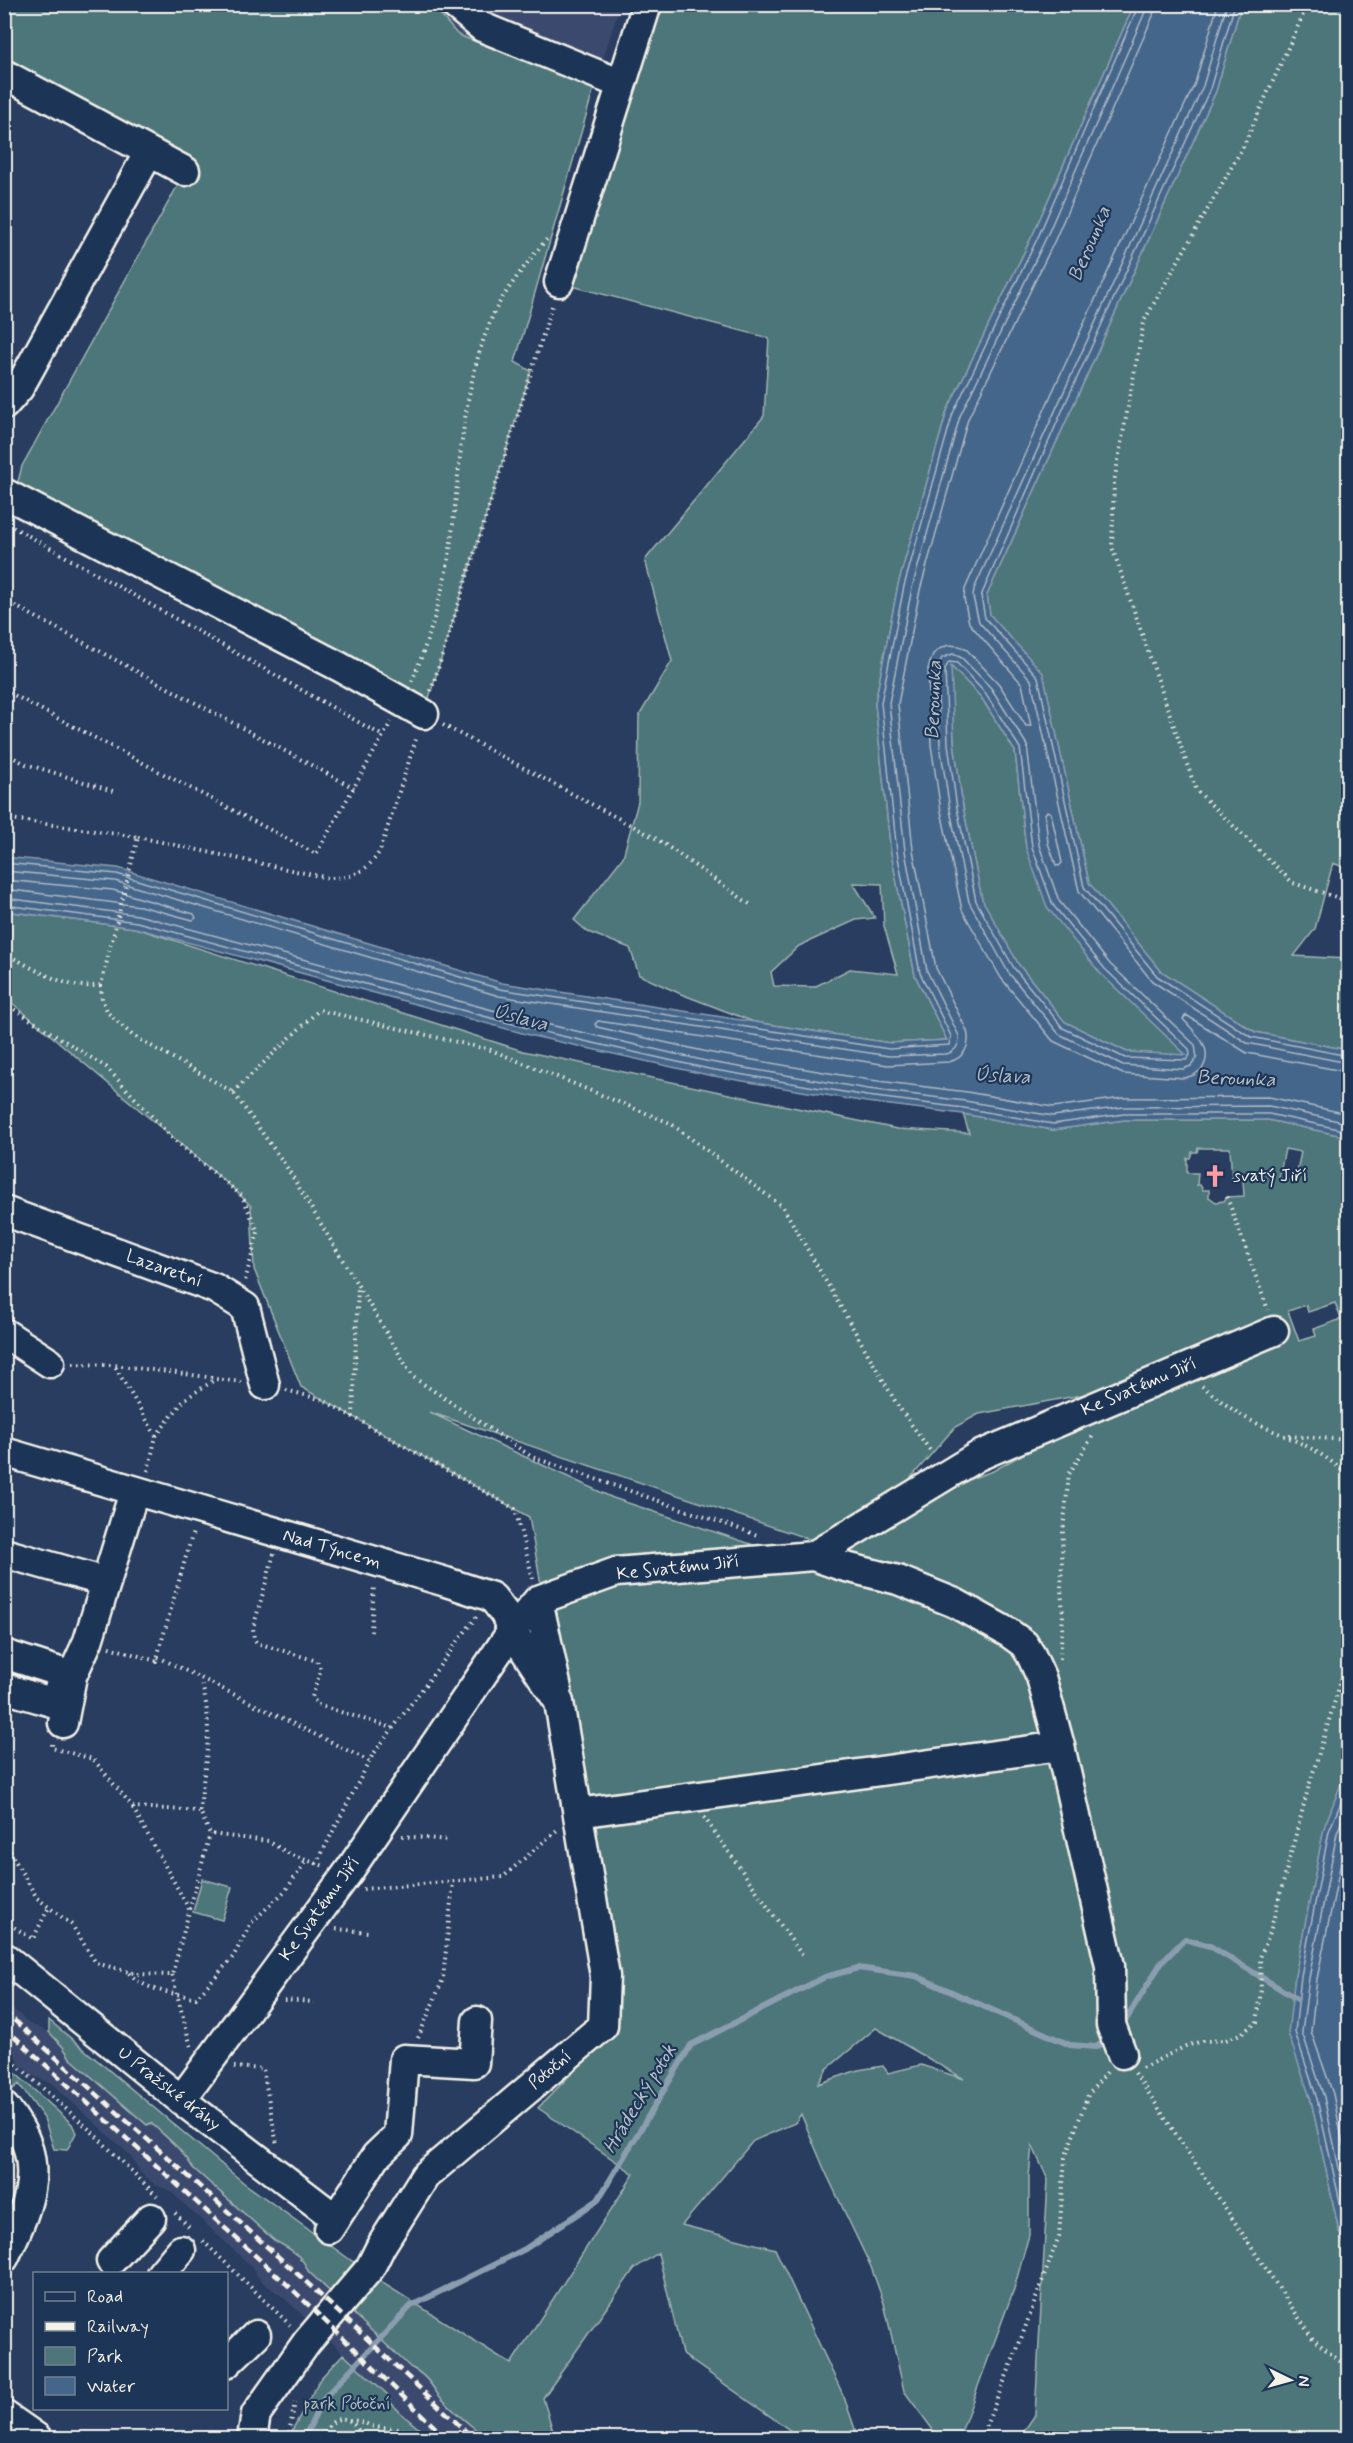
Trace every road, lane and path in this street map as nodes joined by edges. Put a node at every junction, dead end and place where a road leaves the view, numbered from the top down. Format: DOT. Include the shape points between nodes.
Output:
graph roads {
  1 [pos="454,4"];
  2 [pos="647,4"];
  3 [pos="1308,4"];
  4 [pos="4,74"];
  5 [pos="621,84"];
  6 [pos="149,152"];
  7 [pos="185,171"];
  8 [pos="548,237"];
  9 [pos="559,282"];
  10 [pos="4,405"];
  11 [pos="4,493"];
  12 [pos="4,522"];
  13 [pos="4,600"];
  14 [pos="4,690"];
  15 [pos="413,708"];
  16 [pos="383,736"];
  17 [pos="4,753"];
  18 [pos="354,788"];
  19 [pos="116,792"];
  20 [pos="4,818"];
  21 [pos="138,837"];
  22 [pos="1348,901"];
  23 [pos="751,905"];
  24 [pos="4,953"];
  25 [pos="101,985"];
  26 [pos="4,1003"];
  27 [pos="233,1092"];
  28 [pos="1227,1197"];
  29 [pos="4,1211"];
  30 [pos="358,1285"];
  31 [pos="245,1307"];
  32 [pos="1274,1331"];
  33 [pos="4,1333"];
  34 [pos="50,1363"];
  35 [pos="114,1365"];
  36 [pos="1185,1368"];
  37 [pos="216,1378"];
  38 [pos="265,1385"];
  39 [pos="353,1417"];
  40 [pos="1096,1431"];
  41 [pos="156,1436"];
  42 [pos="1287,1436"];
  43 [pos="1348,1440"];
  44 [pos="4,1452"];
  45 [pos="932,1453"];
  46 [pos="1348,1476"];
  47 [pos="140,1485"];
  48 [pos="194,1530"];
  49 [pos="770,1540"];
  50 [pos="275,1550"];
  51 [pos="4,1553"];
  52 [pos="813,1556"];
  53 [pos="374,1579"];
  54 [pos="106,1582"];
  55 [pos="492,1597"];
  56 [pos="538,1600"];
  57 [pos="512,1631"];
  58 [pos="371,1632"];
  59 [pos="88,1641"];
  60 [pos="4,1654"];
  61 [pos="158,1657"];
  62 [pos="1348,1658"];
  63 [pos="1060,1665"];
  64 [pos="67,1675"];
  65 [pos="201,1679"];
  66 [pos="4,1688"];
  67 [pos="559,1702"];
  68 [pos="63,1723"];
  69 [pos="393,1728"];
  70 [pos="1060,1746"];
  71 [pos="369,1761"];
  72 [pos="689,1797"];
  73 [pos="133,1808"];
  74 [pos="200,1811"];
  75 [pos="578,1813"];
  76 [pos="374,1833"];
  77 [pos="210,1834"];
  78 [pos="449,1840"];
  79 [pos="4,1850"];
  80 [pos="306,1861"];
  81 [pos="316,1864"];
  82 [pos="341,1881"];
  83 [pos="453,1882"];
  84 [pos="49,1907"];
  85 [pos="190,1910"];
  86 [pos="4,1920"];
  87 [pos="4,1957"];
  88 [pos="804,1958"];
  89 [pos="128,1973"];
  90 [pos="172,1975"];
  91 [pos="178,1994"];
  92 [pos="477,2021"];
  93 [pos="4,2055"];
  94 [pos="410,2059"];
  95 [pos="11,2060"];
  96 [pos="1128,2062"];
  97 [pos="4,2068"];
  98 [pos="263,2069"];
  99 [pos="198,2076"];
  100 [pos="181,2100"];
  101 [pos="4,2107"];
  102 [pos="283,2178"];
  103 [pos="160,2207"];
  104 [pos="191,2240"];
  105 [pos="4,2258"];
  106 [pos="111,2261"];
  107 [pos="163,2272"];
  108 [pos="284,2319"];
  109 [pos="256,2335"];
  110 [pos="228,2362"];
  111 [pos="1348,2368"];
  112 [pos="4,2415"];
  113 [pos="349,2420"];
  114 [pos="37,2439"];
  115 [pos="252,2439"];
  116 [pos="323,2439"];
  117 [pos="362,2439"];
  118 [pos="418,2439"];
  119 [pos="981,2439"];
  1 -- 5 [label="street" via="482,27"];
  2 -- 5 [label="street"];
  3 -- 22 [label="path" via="1243,147 1144,321 1114,482 1112,547 1196,790 1293,883"];
  4 -- 6 [label="street"];
  5 -- 9 [label="street"];
  6 -- 7 [label="street"];
  6 -- 10 [label="street" via="19,388"];
  8 -- 15 [label="path" via="533,253 493,316 472,382 449,553"];
  9 -- 15 [label="path"];
  11 -- 15 [label="street"];
  12 -- 16 [label="path"];
  13 -- 18 [label="path"];
  14 -- 18 [label="path" via="316,854"];
  15 -- 16 [label="path"];
  15 -- 21 [label="path" via="380,851 359,874 344,879 328,878"];
  15 -- 23 [label="path" via="657,839"];
  16 -- 18 [label="path"];
  17 -- 19 [label="path" via="26,764"];
  20 -- 21 [label="path"];
  21 -- 25 [label="path"];
  24 -- 25 [label="path" via="36,972 87,988"];
  25 -- 27 [label="path" via="108,1013 132,1035"];
  26 -- 31 [label="path" via="106,1067 172,1138 242,1196 258,1232 244,1280"];
  27 -- 30 [label="path" via="286,1166"];
  27 -- 45 [label="path" via="319,1010 491,1050 670,1123 783,1208 898,1406"];
  28 -- 32 [label="path"];
  29 -- 31 [label="street, Lazaretní" via="214,1288"];
  30 -- 39 [label="path"];
  30 -- 49 [label="path" via="413,1377 532,1457"];
  31 -- 38 [label="street"];
  32 -- 36 [label="street, Ke Svatému Jiří"];
  33 -- 34 [label="street"];
  34 -- 35 [label="path"];
  35 -- 37 [label="path"];
  35 -- 41 [label="path"];
  36 -- 42 [label="path" via="1222,1402"];
  36 -- 52 [label="street, Ke Svatému Jiří" via="978,1456"];
  37 -- 38 [label="path"];
  37 -- 41 [label="path" via="185,1399"];
  38 -- 39 [label="path" via="323,1400"];
  39 -- 56 [label="path" via="515,1509"];
  40 -- 63 [label="path" via="1069,1474 1063,1531"];
  41 -- 47 [label="path"];
  42 -- 43 [label="path"];
  42 -- 46 [label="path" via="1316,1449"];
  44 -- 47 [label="street, Nad Týncem"];
  47 -- 54 [label="street"];
  47 -- 55 [label="street, Nad Týncem"];
  48 -- 61 [label="path"];
  50 -- 69 [label="path" via="253,1628 254,1639 317,1661 321,1669 312,1697 318,1705"];
  51 -- 54 [label="street"];
  52 -- 56 [label="street, Ke Svatému Jiří" via="616,1572"];
  52 -- 70 [label="street" via="908,1584 1017,1638 1031,1655 1041,1677"];
  53 -- 58 [label="path"];
  54 -- 59 [label="street"];
  55 -- 57 [label="street"];
  55 -- 69 [label="path"];
  56 -- 57 [label="street, Ke Svatému Jiří"];
  56 -- 67 [label="street"];
  57 -- 67 [label="street, Potoční"];
  57 -- 76 [label="street, Ke Svatému Jiří"];
  59 -- 61 [label="path" via="156,1661"];
  59 -- 64 [label="street"];
  60 -- 64 [label="street"];
  61 -- 65 [label="path"];
  62 -- 96 [label="path" via="1260,1960 1257,2022 1226,2040 1203,2041"];
  64 -- 66 [label="street" via="55,1703"];
  64 -- 68 [label="street"];
  65 -- 71 [label="path"];
  65 -- 74 [label="path" via="209,1724"];
  67 -- 75 [label="street, Potoční"];
  68 -- 73 [label="path" via="52,1726 52,1748 93,1759"];
  69 -- 71 [label="path"];
  70 -- 72 [label="street"];
  70 -- 96 [label="street" via="1110,1966 1111,2025"];
  71 -- 81 [label="path"];
  72 -- 75 [label="street"];
  72 -- 88 [label="path"];
  73 -- 74 [label="path"];
  73 -- 85 [label="path"];
  74 -- 77 [label="path"];
  75 -- 83 [label="path" via="503,1876"];
  75 -- 115 [label="street, Potoční" via="605,1976 603,2026 426,2176 370,2268 307,2342 256,2414"];
  76 -- 78 [label="path"];
  76 -- 82 [label="street, Ke Svatému Jiří"];
  77 -- 80 [label="path" via="268,1841"];
  77 -- 85 [label="path"];
  79 -- 84 [label="path" via="37,1898"];
  80 -- 81 [label="path"];
  80 -- 91 [label="path" via="286,1890 251,1923 234,1957 196,1998"];
  81 -- 82 [label="path"];
  82 -- 83 [label="path"];
  82 -- 99 [label="street, Ke Svatému Jiří"];
  83 -- 94 [label="path" via="443,1979"];
  84 -- 86 [label="path" via="33,1939"];
  84 -- 89 [label="path" via="72,1925 96,1963"];
  85 -- 90 [label="path"];
  87 -- 100 [label="street, U Pražské dráhy"];
  89 -- 90 [label="path"];
  89 -- 91 [label="path" via="137,1982"];
  90 -- 91 [label="path"];
  91 -- 99 [label="path"];
  92 -- 94 [label="street" via="474,2063"];
  93 -- 95 [label="path"];
  94 -- 102 [label="street, U Pražské dráhy" via="404,2059 398,2135 376,2156 332,2224"];
  95 -- 97 [label="path"];
  95 -- 103 [label="path" via="90,2130"];
  96 -- 111 [label="path" via="1313,2340"];
  96 -- 119 [label="path" via="1088,2095 1065,2158 1059,2236"];
  98 -- 102 [label="path"];
  99 -- 100 [label="street, Ke Svatému Jiří"];
  100 -- 102 [label="street, U Pražské dráhy"];
  101 -- 105 [label="street" via="24,2136 32,2184 24,2216"];
  103 -- 104 [label="path"];
  103 -- 106 [label="street"];
  104 -- 107 [label="street"];
  104 -- 108 [label="path"];
  109 -- 110 [label="street"];
  112 -- 114 [label="street"];
  113 -- 116 [label="path" via="332,2422"];
  113 -- 117 [label="path"];
  113 -- 118 [label="path" via="401,2429"];
}
